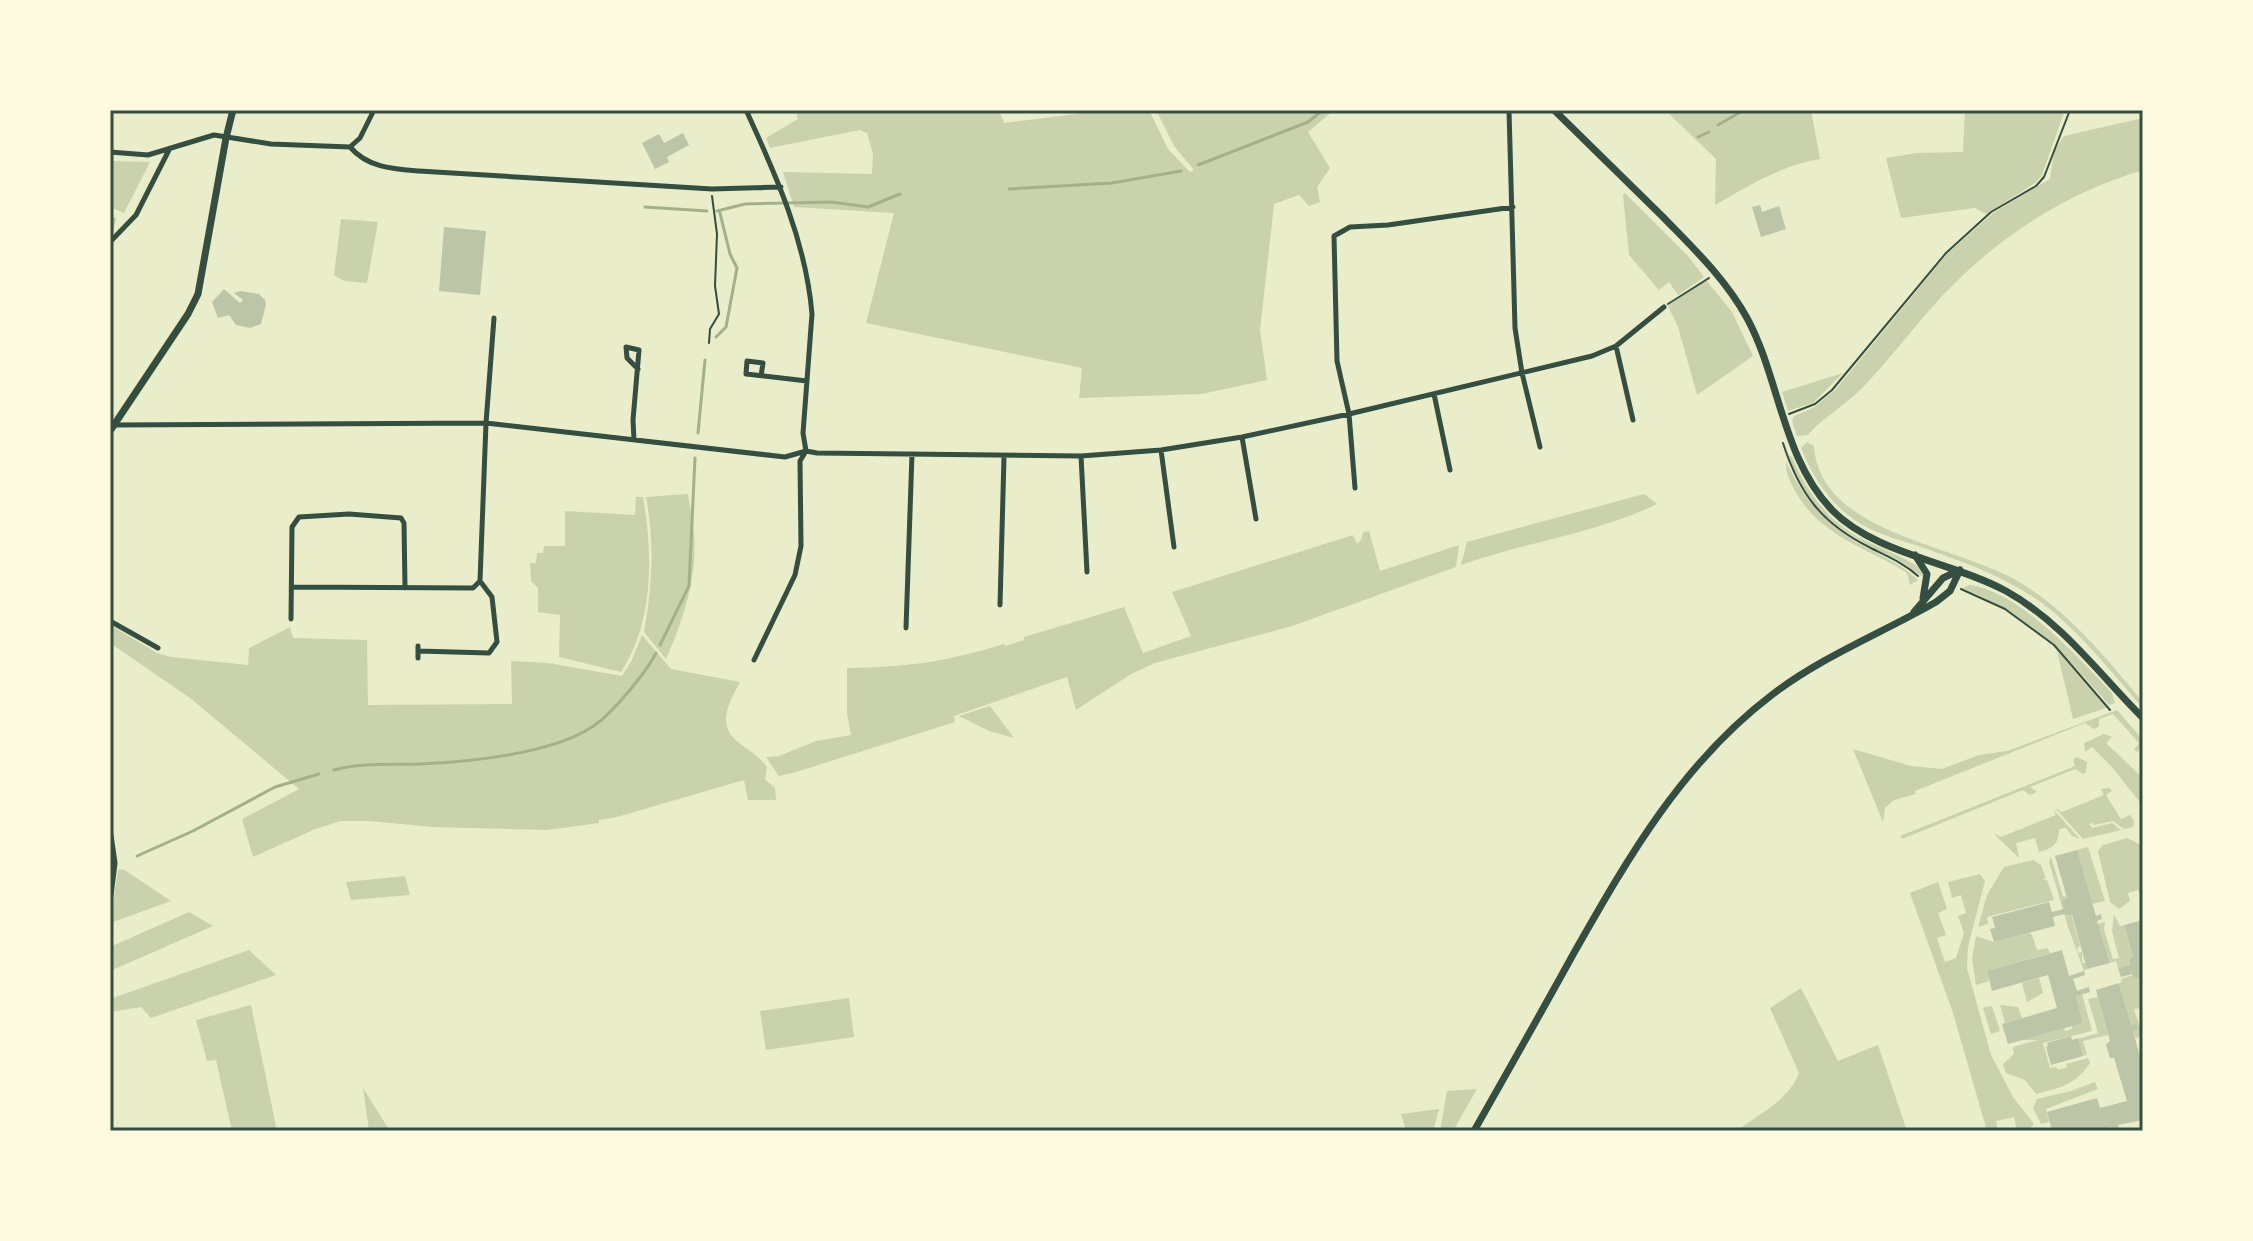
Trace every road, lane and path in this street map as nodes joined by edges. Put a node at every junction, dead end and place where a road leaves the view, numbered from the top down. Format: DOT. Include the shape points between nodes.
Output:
graph roads {
  1 [pos="233,110"];
  2 [pos="746,110"];
  3 [pos="1509,110"];
  4 [pos="1554,110"];
  5 [pos="2070,110"];
  6 [pos="373,112"];
  7 [pos="226,138"];
  8 [pos="350,147"];
  9 [pos="170,149"];
  10 [pos="110,152"];
  11 [pos="781,187"];
  12 [pos="712,189"];
  13 [pos="1513,207"];
  14 [pos="110,242"];
  15 [pos="1708,277"];
  16 [pos="1664,307"];
  17 [pos="494,318"];
  18 [pos="709,343"];
  19 [pos="1616,346"];
  20 [pos="638,369"];
  21 [pos="1522,373"];
  22 [pos="761,376"];
  23 [pos="807,381"];
  24 [pos="1434,394"];
  25 [pos="1349,414"];
  26 [pos="1784,416"];
  27 [pos="1633,420"];
  28 [pos="486,423"];
  29 [pos="111,427"];
  30 [pos="1242,437"];
  31 [pos="634,440"];
  32 [pos="1540,447"];
  33 [pos="1161,450"];
  34 [pos="806,451"];
  35 [pos="912,454"];
  36 [pos="1081,456"];
  37 [pos="1004,457"];
  38 [pos="1450,470"];
  39 [pos="1355,488"];
  40 [pos="1256,519"];
  41 [pos="1174,547"];
  42 [pos="1913,554"];
  43 [pos="1960,570"];
  44 [pos="1087,572"];
  45 [pos="480,581"];
  46 [pos="292,587"];
  47 [pos="1958,587"];
  48 [pos="405,588"];
  49 [pos="1922,601"];
  50 [pos="1000,605"];
  51 [pos="1912,613"];
  52 [pos="291,619"];
  53 [pos="110,621"];
  54 [pos="906,628"];
  55 [pos="158,648"];
  56 [pos="418,652"];
  57 [pos="754,660"];
  58 [pos="2110,710"];
  59 [pos="2143,718"];
  60 [pos="110,835"];
  61 [pos="110,895"];
  62 [pos="1474,1131"];
  1 -- 7 [label="main road"];
  2 -- 11 [label="street"];
  3 -- 13 [label="street"];
  4 -- 26 [label="main road" via="1731,292 1759,345"];
  5 -- 26 [label="path" via="2036,186 1991,212 1946,253 1832,390 1815,404"];
  6 -- 8 [label="street"];
  7 -- 8 [label="street"];
  7 -- 9 [label="street" via="214,135"];
  7 -- 29 [label="main road" via="198,294"];
  8 -- 12 [label="street" via="372,164 389,168"];
  9 -- 10 [label="street" via="148,155"];
  9 -- 14 [label="street" via="136,215"];
  11 -- 12 [label="street"];
  11 -- 23 [label="street" via="811,296"];
  12 -- 18 [label="path" via="719,314"];
  13 -- 21 [label="street" via="1515,328"];
  13 -- 25 [label="street" via="1350,227 1334,236 1337,361"];
  15 -- 16 [label="path"];
  16 -- 19 [label="street"];
  17 -- 28 [label="street"];
  19 -- 21 [label="street"];
  19 -- 27 [label="street"];
  20 -- 31 [label="street"];
  21 -- 24 [label="street"];
  21 -- 32 [label="street"];
  22 -- 23 [label="street"];
  23 -- 34 [label="street"];
  24 -- 25 [label="street"];
  24 -- 38 [label="street"];
  25 -- 30 [label="street"];
  25 -- 39 [label="street"];
  26 -- 42 [label="main road" via="1804,473 1834,512 1861,532"];
  28 -- 29 [label="street"];
  28 -- 31 [label="street"];
  28 -- 45 [label="street"];
  30 -- 33 [label="street"];
  30 -- 40 [label="street"];
  31 -- 34 [label="street" via="785,457"];
  33 -- 36 [label="street"];
  33 -- 41 [label="street"];
  34 -- 35 [label="street"];
  34 -- 57 [label="street" via="800,461 801,546 795,575"];
  35 -- 37 [label="street"];
  35 -- 54 [label="street"];
  36 -- 37 [label="street"];
  36 -- 44 [label="street"];
  37 -- 50 [label="street"];
  42 -- 43 [label="main road"];
  42 -- 49 [label="main road" via="1927,574"];
  43 -- 49 [label="main road" via="1946,576"];
  43 -- 51 [label="main road" via="1943,598"];
  43 -- 59 [label="main road" via="2050,621"];
  45 -- 48 [label="street" via="473,588"];
  45 -- 56 [label="street" via="492,597 494,649"];
  46 -- 48 [label="street"];
  46 -- 48 [label="street" via="294,520 349,514 401,518"];
  46 -- 52 [label="street"];
  47 -- 58 [label="path" via="2005,609 2054,645"];
  49 -- 51 [label="main road"];
  51 -- 62 [label="main road" via="1773,693 1689,773 1622,869"];
  53 -- 55 [label="street"];
  60 -- 61 [label="main road"];
}
